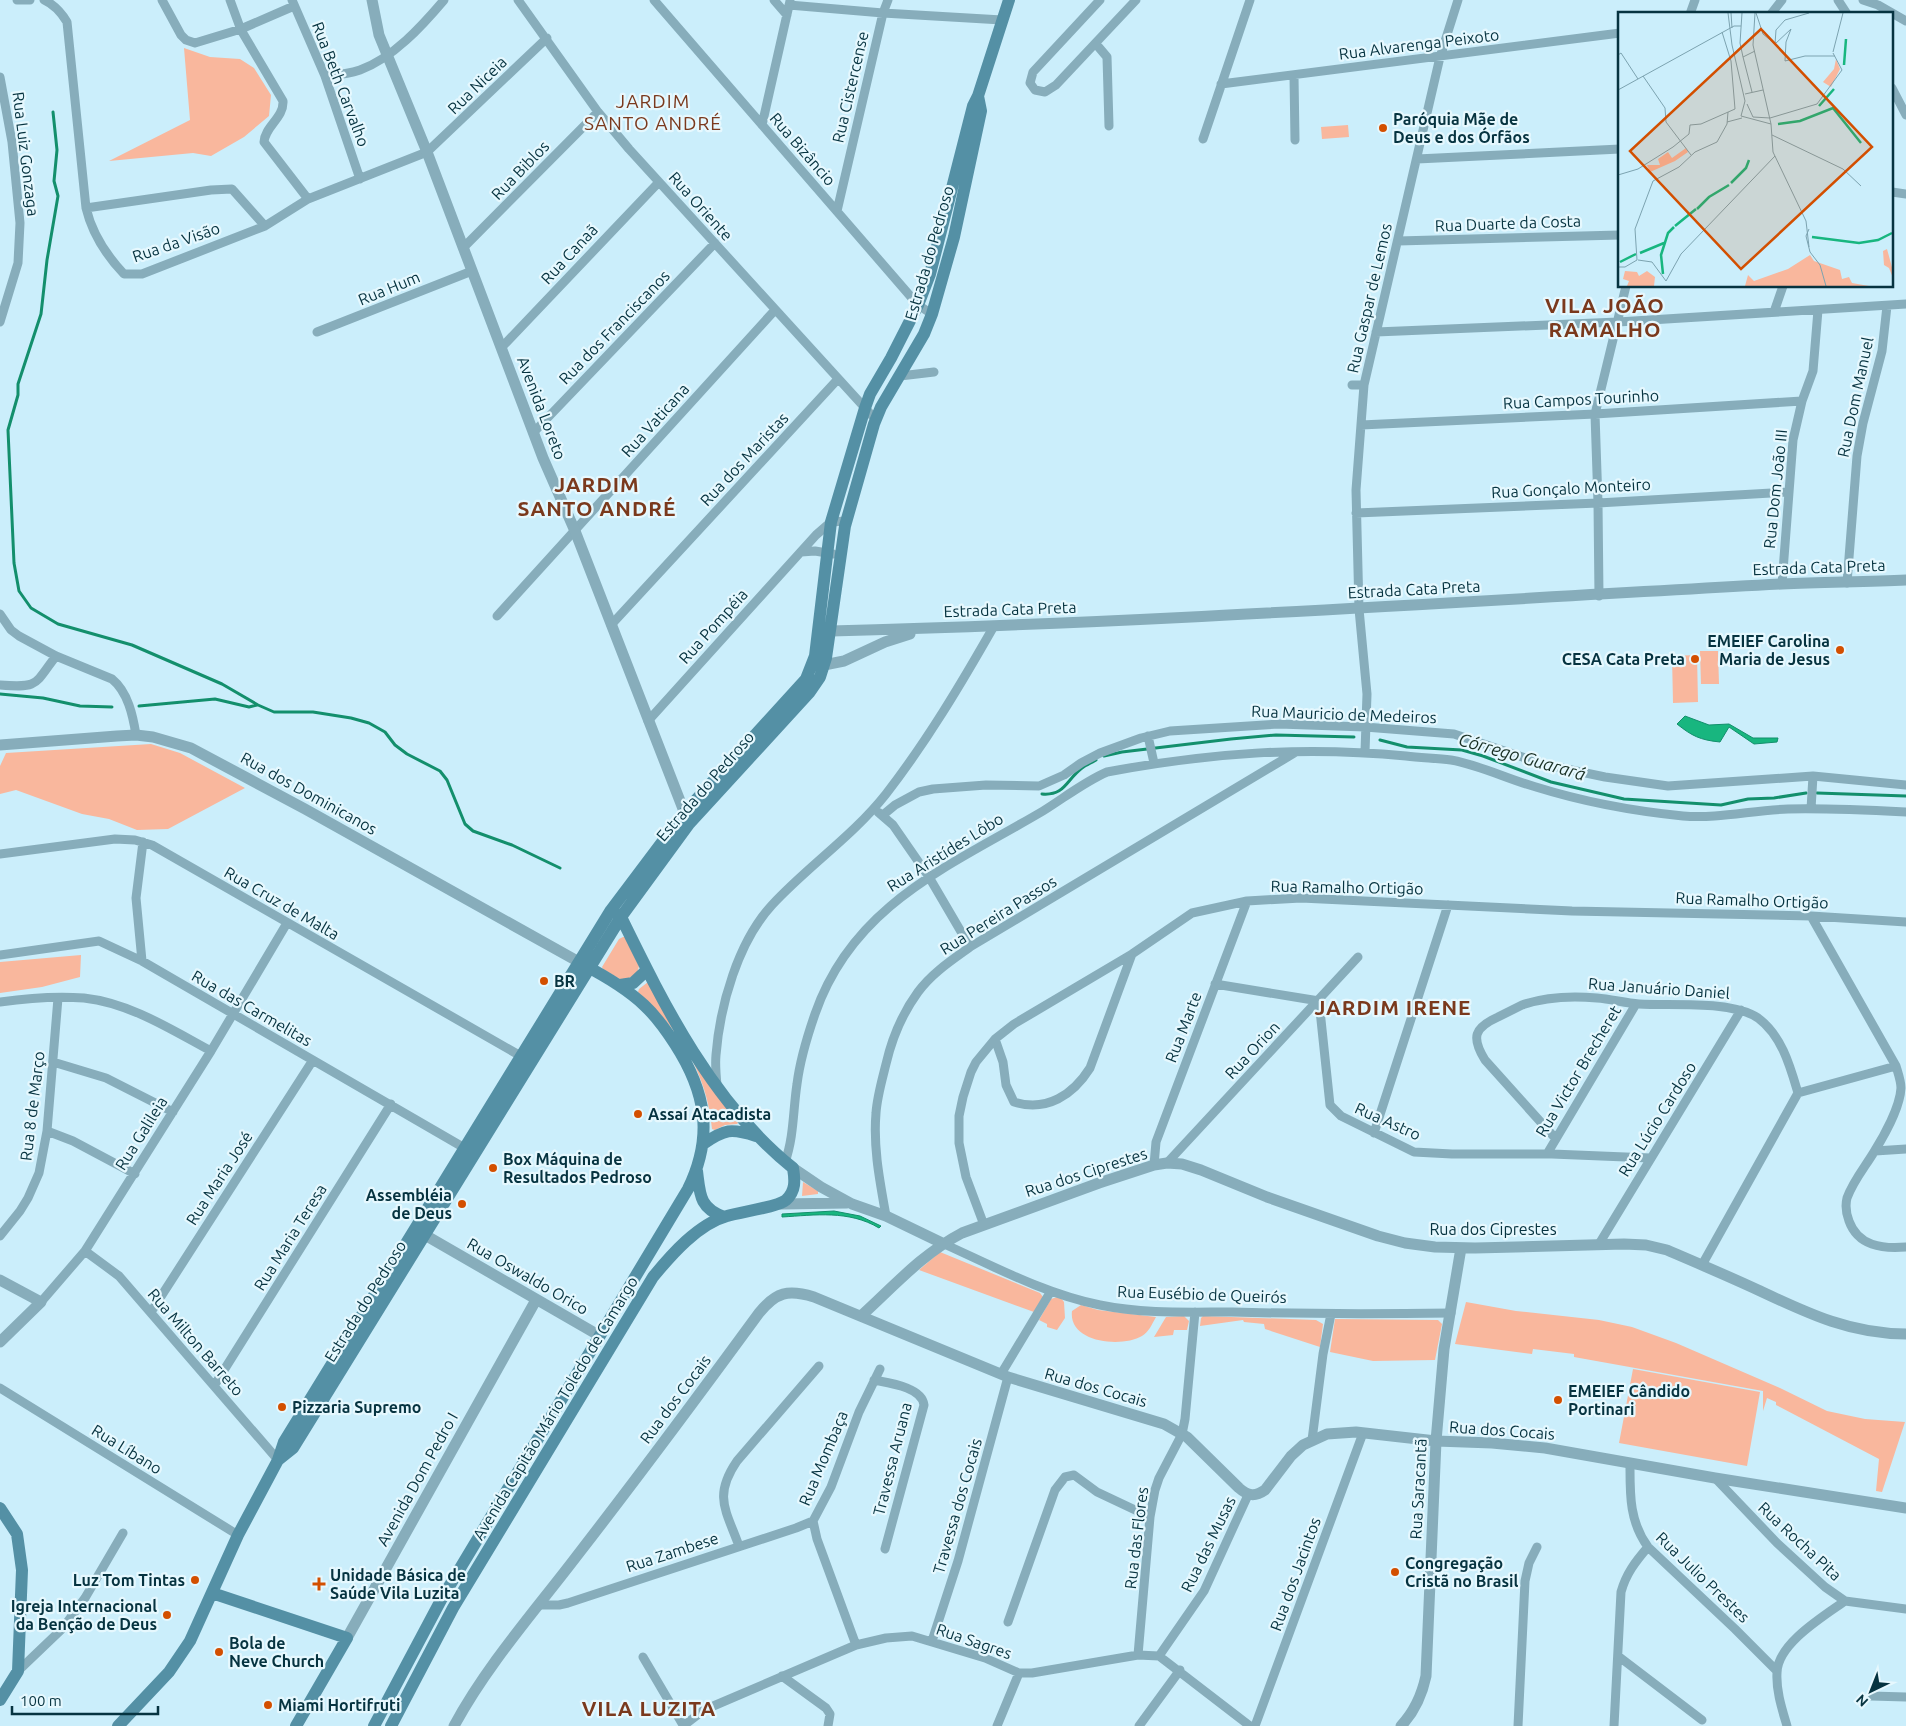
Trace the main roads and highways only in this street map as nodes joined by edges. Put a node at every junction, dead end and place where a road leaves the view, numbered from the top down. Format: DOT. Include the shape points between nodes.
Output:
graph roads {
  1 [pos="1009,0"];
  2 [pos="978,96"];
  3 [pos="834,554"];
  4 [pos="687,819"];
  5 [pos="616,914"];
  6 [pos="585,965"];
  7 [pos="647,970"];
  8 [pos="620,985"];
  9 [pos="756,1136"];
  10 [pos="703,1144"];
  11 [pos="697,1171"];
  12 [pos="781,1204"];
  13 [pos="724,1217"];
  14 [pos="0,1508"];
  15 [pos="212,1593"];
  16 [pos="0,1700"];
  17 [pos="118,1726"];
  18 [pos="296,1726"];
  19 [pos="374,1726"];
  20 [pos="391,1726"];
  1 -- 2 [label="main road, Estrada do Pedroso"];
  2 -- 3 [label="main road, Estrada do Pedroso" via="981,111 972,158 932,314 924,334 881,407"];
  2 -- 3 [label="main road, Estrada do Pedroso" via="935,257 918,305 865,408 831,522"];
  3 -- 4 [label="main road, Estrada do Pedroso" via="815,656 806,679"];
  3 -- 4 [label="main road, Estrada do Pedroso" via="831,631 820,677 809,693"];
  4 -- 5 [label="main road, Estrada do Pedroso"];
  5 -- 6 [label="main road, Estrada do Pedroso"];
  5 -- 7 [label="main road, Rua Eusébio de Queirós"];
  6 -- 8 [label="main road"];
  6 -- 15 [label="main road, Estrada do Pedroso" via="419,1232 293,1448 278,1460"];
  7 -- 8 [label="main road" via="636,981"];
  7 -- 9 [label="main road, Rua Eusébio de Queirós" via="676,1024"];
  8 -- 10 [label="main road" via="652,1013 687,1063 701,1098"];
  9 -- 10 [label="main road" via="726,1131"];
  9 -- 12 [label="main road, Rua Eusébio de Queirós" via="789,1165 794,1187"];
  10 -- 11 [label="main road, Avenida Capitão Mário Toledo de Camargo"];
  11 -- 13 [label="main road" via="703,1203"];
  11 -- 19 [label="main road, Avenida Capitão Mário Toledo de Camargo" via="441,1600"];
  12 -- 13 [label="main road, Avenida Capitão Mário Toledo de Camargo"];
  13 -- 20 [label="main road, Avenida Capitão Mário Toledo de Camargo" via="676,1250 648,1284 453,1608"];
  14 -- 16 [label="main road" via="17,1534 22,1570 18,1671"];
  15 -- 17 [label="main road, Estrada do Pedroso" via="178,1660"];
  15 -- 18 [label="main road, Avenida Dom Pedro I" via="347,1638"];
}
